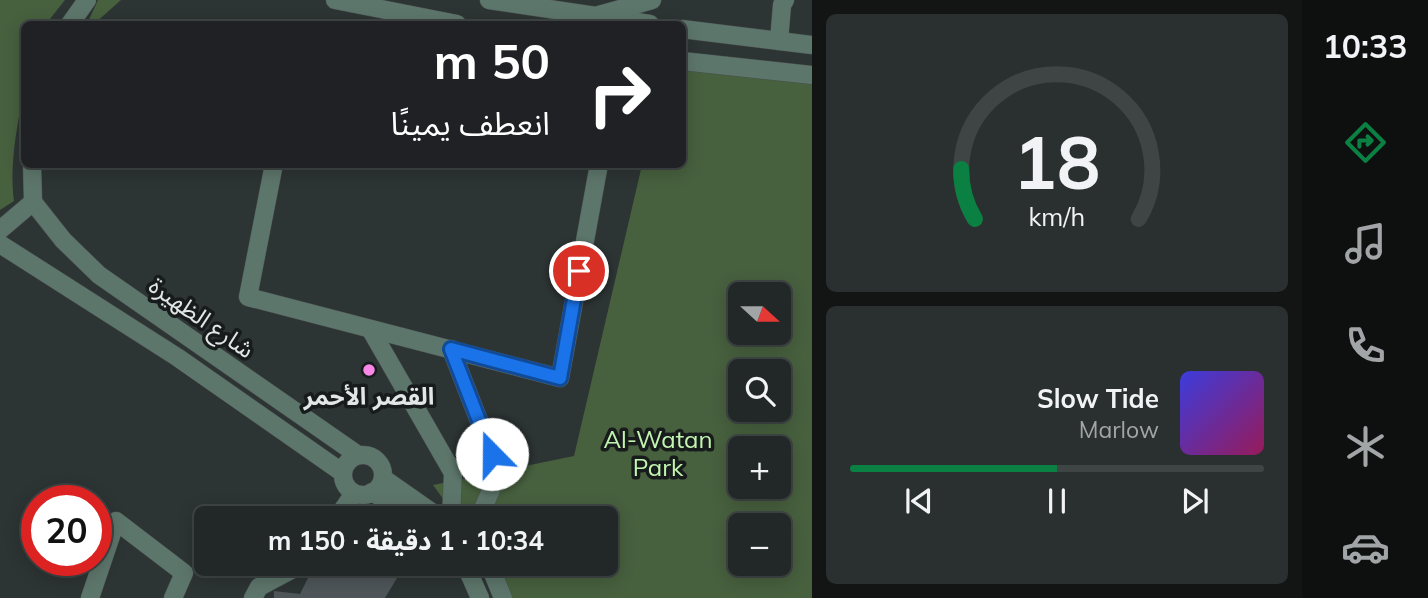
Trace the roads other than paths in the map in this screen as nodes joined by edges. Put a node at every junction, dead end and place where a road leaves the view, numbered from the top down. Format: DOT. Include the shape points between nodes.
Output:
graph roads {
  1 [pos="335,0"];
  2 [pos="489,0"];
  3 [pos="652,0"];
  4 [pos="785,0"];
  5 [pos="87,1"];
  6 [pos="511,2"];
  7 [pos="592,17"];
  8 [pos="73,21"];
  9 [pos="442,21"];
  10 [pos="625,21"];
  11 [pos="686,29"];
  12 [pos="779,41"];
  13 [pos="812,45"];
  14 [pos="686,61"];
  15 [pos="812,75"];
  16 [pos="32,168"];
  17 [pos="273,168"];
  18 [pos="598,168"];
  19 [pos="33,202"];
  20 [pos="0,230"];
  21 [pos="0,244"];
  22 [pos="372,332"];
  23 [pos="451,349"];
  24 [pos="358,455"];
  25 [pos="343,473"];
  26 [pos="370,488"];
  27 [pos="350,506"];
  28 [pos="397,506"];
  29 [pos="412,506"];
  30 [pos="452,506"];
  31 [pos="484,506"];
  32 [pos="280,576"];
  33 [pos="470,576"];
  34 [pos="494,576"];
  35 [pos="90,598"];
  36 [pos="173,598"];
  37 [pos="253,598"];
  38 [pos="480,598"];
  39 [pos="503,598"];
  1 -- 9 [label="street"];
  2 -- 6 [label="street"];
  3 -- 7 [label="street"];
  4 -- 12 [label="street"];
  5 -- 8 [label="street"];
  6 -- 7 [label="street"];
  7 -- 10 [label="street"];
  11 -- 12 [label="street"];
  12 -- 13 [label="street"];
  14 -- 15 [label="street"];
  16 -- 19 [label="street"];
  17 -- 22 [label="street" via="248,297"];
  18 -- 23 [label="street" via="560,378"];
  19 -- 20 [label="street"];
  19 -- 24 [label="street, شارع الظهيرة" via="99,275"];
  21 -- 25 [label="street, شارع الظهيرة" via="177,357"];
  22 -- 23 [label="street"];
  22 -- 30 [label="street" via="453,473"];
  23 -- 31 [label="street" via="492,454 491,490"];
  24 -- 25 [label="street"];
  24 -- 26 [label="street, شارع الظهيرة" via="375,458 382,468"];
  25 -- 26 [label="street, شارع الظهيرة" via="347,486"];
  26 -- 27 [label="street"];
  26 -- 28 [label="street, شارع الظهيرة"];
  26 -- 29 [label="street, شارع الظهيرة"];
  32 -- 37 [label="street" via="259,587"];
  33 -- 38 [label="street"];
  34 -- 39 [label="street"];
  35 -- 36 [label="street" via="116,521 184,573"];
}
